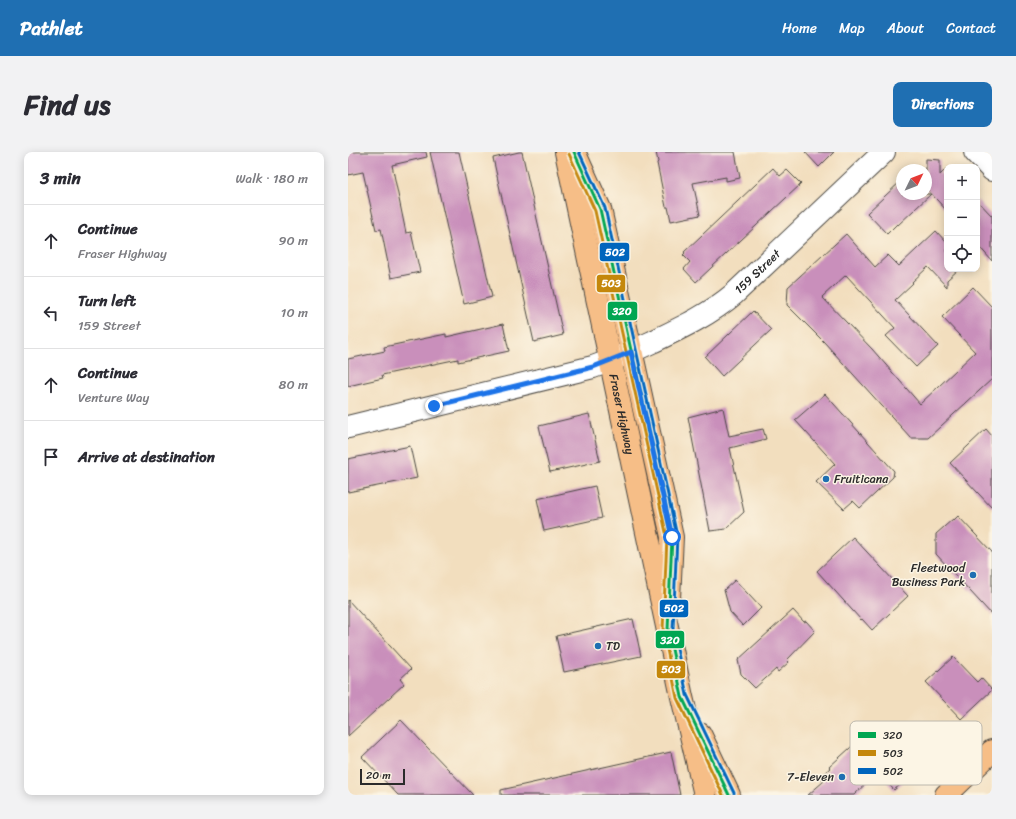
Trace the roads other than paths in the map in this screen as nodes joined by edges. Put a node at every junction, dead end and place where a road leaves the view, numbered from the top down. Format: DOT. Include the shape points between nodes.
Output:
graph roads {
  1 [pos="566,152"];
  2 [pos="574,152"];
  3 [pos="884,152"];
  4 [pos="975,152"];
  5 [pos="992,170"];
  6 [pos="631,352"];
  7 [pos="610,361"];
  8 [pos="348,427"];
  9 [pos="668,630"];
  10 [pos="682,697"];
  11 [pos="992,751"];
  12 [pos="982,761"];
  13 [pos="956,785"];
  14 [pos="705,795"];
  15 [pos="729,795"];
  16 [pos="946,795"];
  1 -- 7 [label="main road, Fraser Highway"];
  2 -- 6 [label="main road, Fraser Highway" via="600,209"];
  3 -- 6 [label="street, 159 Street" via="738,291 720,305 679,329"];
  4 -- 5 [label="street"];
  6 -- 7 [label="street, 159 Street"];
  6 -- 9 [label="main road, Fraser Highway" via="672,537"];
  7 -- 8 [label="street, 159 Street"];
  7 -- 9 [label="main road, Fraser Highway"];
  9 -- 10 [label="main road, Fraser Highway"];
  10 -- 14 [label="main road, Fraser Highway"];
  10 -- 15 [label="main road, Fraser Highway"];
  11 -- 12 [label="main road"];
  13 -- 16 [label="main road"];
}
